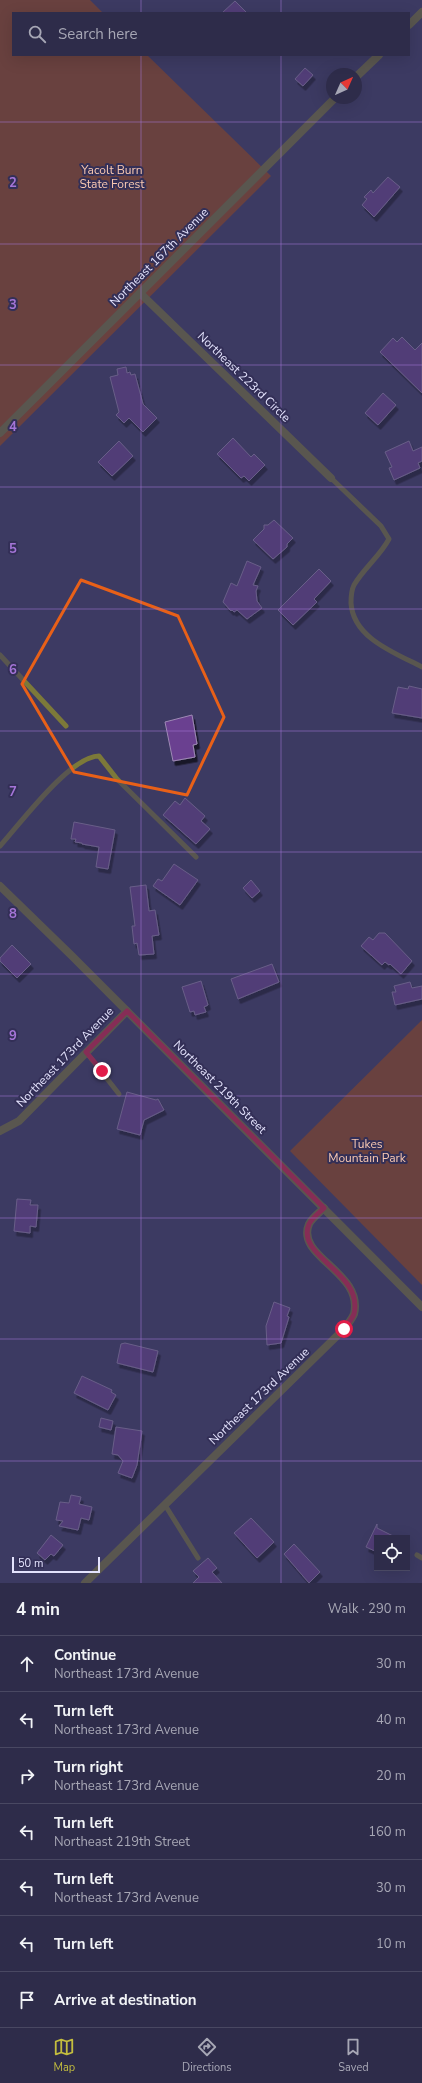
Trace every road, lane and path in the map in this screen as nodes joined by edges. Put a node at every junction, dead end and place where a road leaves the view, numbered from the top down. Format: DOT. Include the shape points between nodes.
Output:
graph roads {
  1 [pos="422,12"];
  2 [pos="410,24"];
  3 [pos="378,56"];
  4 [pos="362,71"];
  5 [pos="329,104"];
  6 [pos="140,294"];
  7 [pos="0,433"];
  8 [pos="331,478"];
  9 [pos="0,655"];
  10 [pos="2,661"];
  11 [pos="422,667"];
  12 [pos="66,726"];
  13 [pos="0,846"];
  14 [pos="196,857"];
  15 [pos="0,886"];
  16 [pos="127,1011"];
  17 [pos="86,1052"];
  18 [pos="119,1094"];
  19 [pos="0,1131"];
  20 [pos="324,1208"];
  21 [pos="422,1307"];
  22 [pos="165,1505"];
  23 [pos="198,1558"];
  24 [pos="85,1583"];
  1 -- 2 [label="street"];
  3 -- 4 [label="street"];
  5 -- 6 [label="street, Northeast 167th Avenue" via="256,171"];
  6 -- 7 [label="street, Northeast 167th Avenue"];
  6 -- 8 [label="street, Northeast 223rd Circle"];
  8 -- 11 [label="lane" via="380,526 389,539 354,586 351,596 356,623 383,647"];
  9 -- 10 [label="lane"];
  10 -- 12 [label="lane"];
  13 -- 14 [label="lane" via="58,781 79,763 91,756 99,756 117,779"];
  15 -- 16 [label="street, Northeast 219th Street"];
  16 -- 17 [label="street, Northeast 173rd Avenue"];
  16 -- 20 [label="street, Northeast 219th Street"];
  17 -- 18 [label="lane"];
  17 -- 19 [label="street, Northeast 173rd Avenue" via="19,1121"];
  20 -- 21 [label="street, Northeast 219th Street"];
  20 -- 22 [label="street, Northeast 173rd Avenue" via="310,1223 307,1235 312,1247 352,1288 355,1301 354,1315 344,1329"];
  22 -- 23 [label="lane"];
  22 -- 24 [label="street, Northeast 173rd Avenue"];
}
